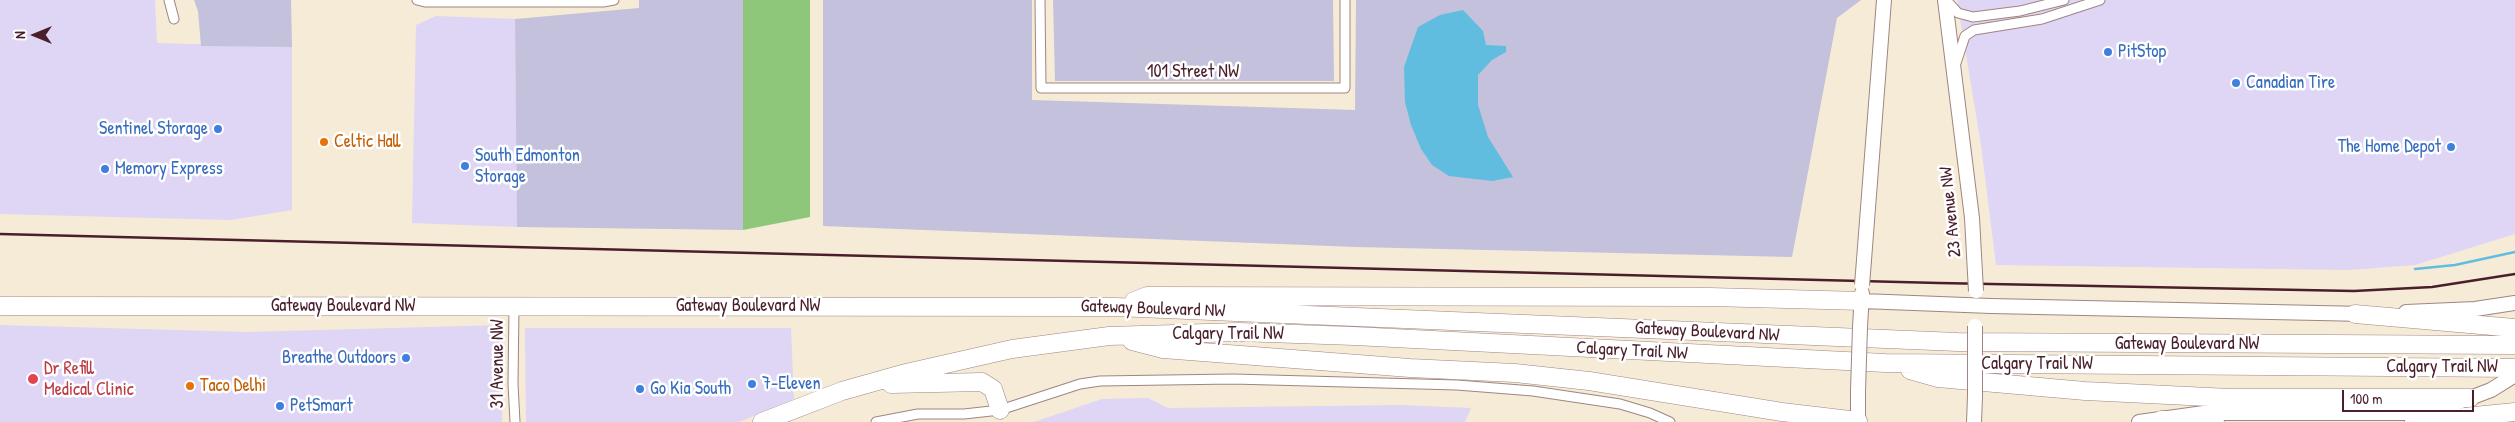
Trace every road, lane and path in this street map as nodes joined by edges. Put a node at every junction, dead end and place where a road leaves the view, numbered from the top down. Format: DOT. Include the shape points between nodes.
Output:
graph roads {
  1 [pos="169,0"];
  2 [pos="417,0"];
  3 [pos="614,0"];
  4 [pos="1040,0"];
  5 [pos="1345,0"];
  6 [pos="1884,0"];
  7 [pos="1945,0"];
  8 [pos="2064,0"];
  9 [pos="2100,0"];
  10 [pos="174,19"];
  11 [pos="1953,73"];
  12 [pos="1862,293"];
  13 [pos="2515,303"];
  14 [pos="0,306"];
  15 [pos="514,306"];
  16 [pos="1976,306"];
  17 [pos="1115,307"];
  18 [pos="2355,314"];
  19 [pos="2515,328"];
  20 [pos="1109,336"];
  21 [pos="2515,345"];
  22 [pos="1885,363"];
  23 [pos="2515,368"];
  24 [pos="2515,375"];
  25 [pos="865,385"];
  26 [pos="2470,398"];
  27 [pos="1782,412"];
  28 [pos="2515,412"];
  29 [pos="1001,416"];
  30 [pos="2160,420"];
  31 [pos="515,422"];
  32 [pos="762,422"];
  33 [pos="876,422"];
  34 [pos="1670,422"];
  35 [pos="1799,422"];
  36 [pos="1860,422"];
  37 [pos="1974,422"];
  38 [pos="2139,422"];
  39 [pos="2215,422"];
  40 [pos="2414,422"];
  1 -- 10 [label="street"];
  2 -- 3 [label="street"];
  4 -- 5 [label="street, 101 Street NW" via="1041,88 1345,88"];
  6 -- 12 [label="main road, bridge"];
  7 -- 8 [label="street" via="1958,13 1973,17 2020,11"];
  7 -- 11 [label="main road, 23 Avenue NW"];
  9 -- 11 [label="street" via="2042,19 1970,32 1962,41"];
  11 -- 16 [label="main road, 23 Avenue NW, bridge" via="1972,218"];
  12 -- 16 [label="main road"];
  12 -- 17 [label="highway" via="1147,296"];
  12 -- 36 [label="main road, bridge"];
  13 -- 18 [label="main road" via="2475,309"];
  14 -- 15 [label="highway, Gateway Boulevard NW"];
  15 -- 17 [label="highway, Gateway Boulevard NW"];
  15 -- 31 [label="street, 31 Avenue NW" via="512,384"];
  16 -- 18 [label="main road"];
  16 -- 37 [label="main road, 23 Avenue NW, bridge"];
  17 -- 21 [label="highway, Gateway Boulevard NW" via="1958,342"];
  18 -- 19 [label="highway"];
  20 -- 22 [label="highway, Calgary Trail NW" via="1239,332 1354,336"];
  20 -- 25 [label="highway, Calgary Trail NW" via="998,352"];
  20 -- 27 [label="highway" via="1163,349 1570,379"];
  22 -- 23 [label="highway, Calgary Trail NW"];
  22 -- 26 [label="highway" via="1938,378 2085,391 2230,398"];
  24 -- 26 [label="main road"];
  25 -- 29 [label="highway" via="982,382 993,389"];
  25 -- 32 [label="highway, Calgary Trail NW"];
  26 -- 30 [label="main road" via="2411,413 2204,413"];
  27 -- 35 [label="highway"];
  27 -- 36 [label="highway"];
  28 -- 40 [label="highway"];
  29 -- 33 [label="street" via="918,414"];
  29 -- 34 [label="street" via="1080,384 1100,381 1257,379 1449,384 1533,391 1620,404"];
  30 -- 38 [label="main road"];
  30 -- 39 [label="highway"];
}
